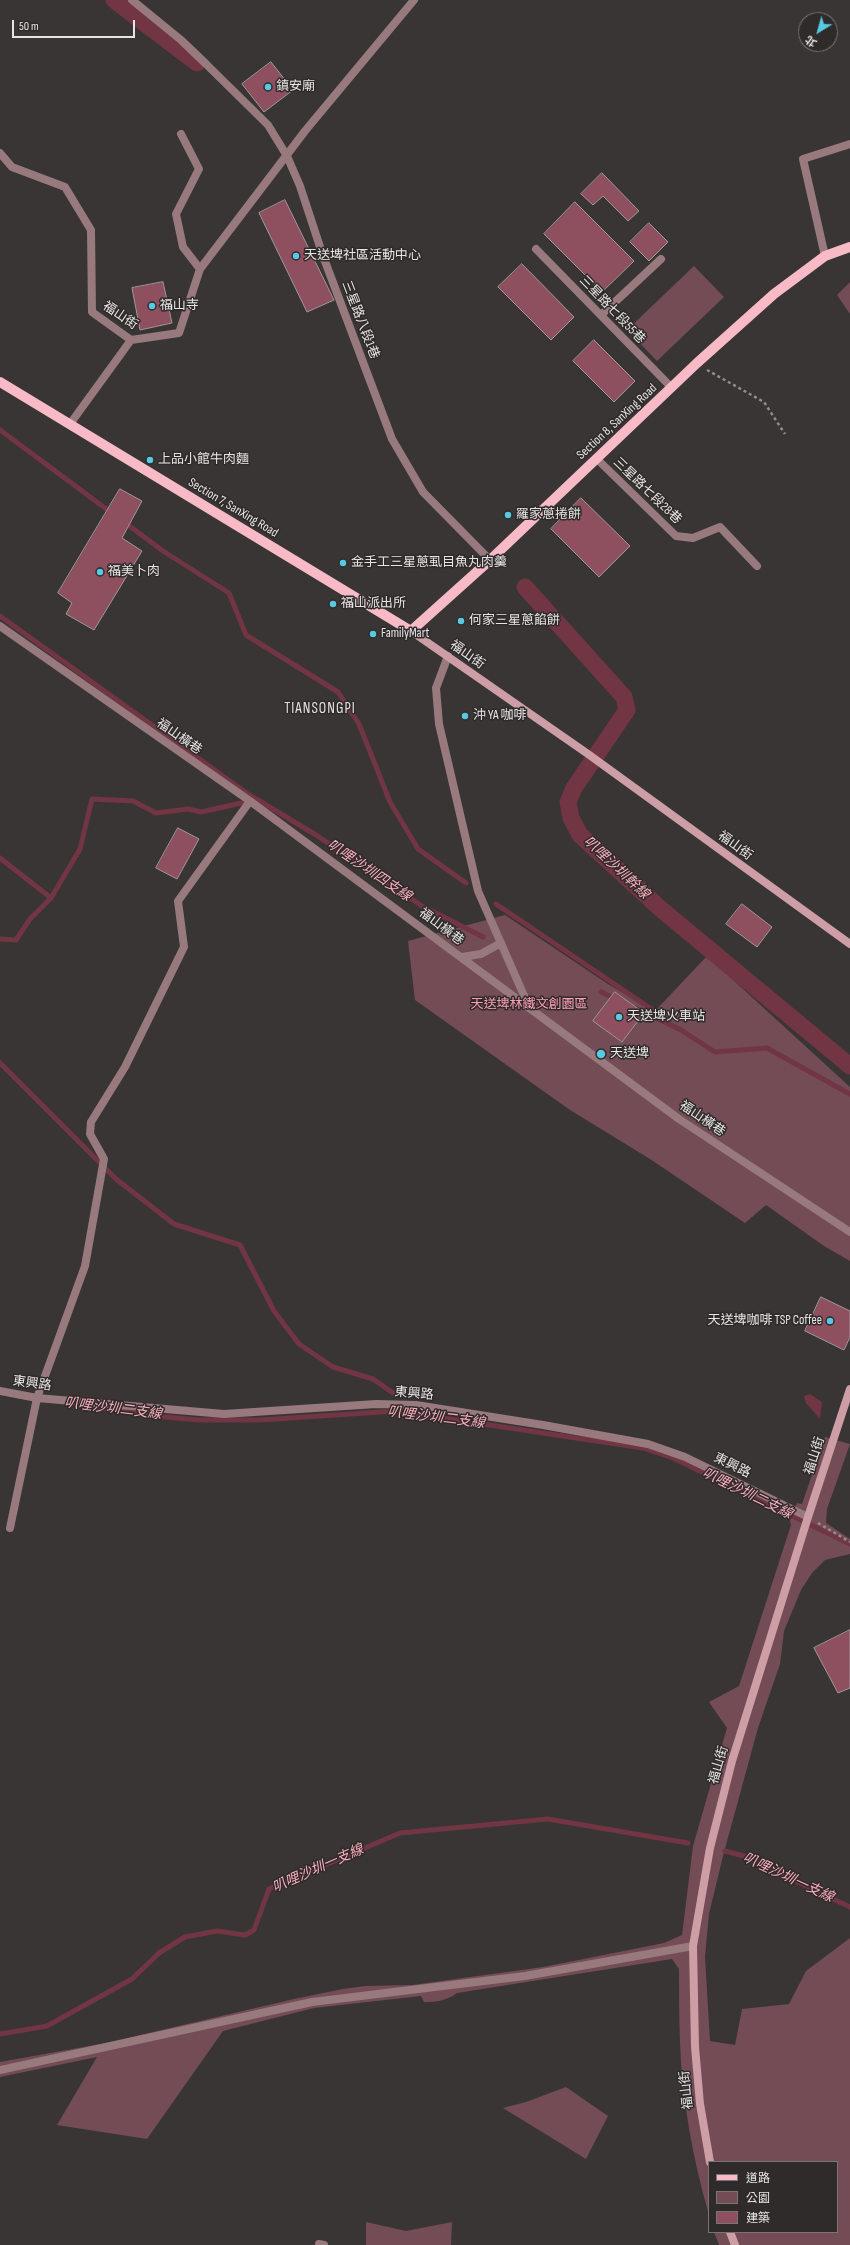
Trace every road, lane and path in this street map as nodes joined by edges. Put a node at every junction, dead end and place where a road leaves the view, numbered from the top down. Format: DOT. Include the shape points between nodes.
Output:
graph roads {
  1 [pos="132,0"];
  2 [pos="414,0"];
  3 [pos="181,134"];
  4 [pos="850,144"];
  5 [pos="0,153"];
  6 [pos="287,156"];
  7 [pos="850,248"];
  8 [pos="536,249"];
  9 [pos="825,256"];
  10 [pos="661,259"];
  11 [pos="200,269"];
  12 [pos="601,315"];
  13 [pos="131,340"];
  14 [pos="697,363"];
  15 [pos="0,382"];
  16 [pos="672,388"];
  17 [pos="70,424"];
  18 [pos="785,434"];
  19 [pos="597,459"];
  20 [pos="490,560"];
  21 [pos="757,566"];
  22 [pos="0,626"];
  23 [pos="411,631"];
  24 [pos="448,656"];
  25 [pos="250,801"];
  26 [pos="501,943"];
  27 [pos="850,944"];
  28 [pos="462,957"];
  29 [pos="530,1008"];
  30 [pos="850,1232"];
  31 [pos="850,1389"];
  32 [pos="0,1391"];
  33 [pos="37,1398"];
  34 [pos="808,1516"];
  35 [pos="10,1528"];
  36 [pos="850,1542"];
  37 [pos="693,1946"];
  38 [pos="0,2070"];
  39 [pos="710,2161"];
  40 [pos="730,2233"];
  41 [pos="735,2245"];
  1 -- 6 [label="street, 三星路八段1巷" via="181,40 268,126"];
  2 -- 6 [label="street, 福山街"];
  3 -- 11 [label="street" via="199,169 176,214 183,247"];
  4 -- 9 [label="street" via="803,159"];
  5 -- 13 [label="street, 福山街" via="12,167 65,187 91,230 92,312"];
  6 -- 11 [label="street, 福山街"];
  6 -- 20 [label="street, 三星路八段1巷" via="392,439 423,492"];
  7 -- 9 [label="main road, Section 8, SanXing Road"];
  8 -- 12 [label="street, 三星路七段55巷"];
  9 -- 14 [label="main road, Section 8, SanXing Road" via="774,294"];
  10 -- 12 [label="street"];
  11 -- 13 [label="street, 福山街" via="179,333"];
  12 -- 16 [label="street, 三星路七段55巷"];
  13 -- 17 [label="street"];
  14 -- 16 [label="main road, Section 8, SanXing Road"];
  14 -- 18 [label="path" via="764,402"];
  15 -- 17 [label="main road, Section 7, SanXing Road"];
  16 -- 19 [label="main road, Section 8, SanXing Road"];
  17 -- 23 [label="main road, Section 7, SanXing Road"];
  19 -- 20 [label="main road, Section 8, SanXing Road"];
  19 -- 21 [label="street, 三星路七段28巷" via="676,536 692,538 720,527"];
  20 -- 23 [label="main road, Section 8, SanXing Road"];
  22 -- 25 [label="street, 福山橫巷"];
  23 -- 24 [label="street, 福山街"];
  24 -- 26 [label="street" via="436,688 439,724 478,891"];
  24 -- 27 [label="street, 福山街"];
  25 -- 28 [label="street, 福山橫巷"];
  25 -- 33 [label="street" via="178,901 184,948 125,1067 91,1122 90,1134 104,1159 85,1266"];
  26 -- 28 [label="street" via="481,954"];
  26 -- 29 [label="street"];
  28 -- 29 [label="street, 福山橫巷"];
  29 -- 30 [label="street, 福山橫巷" via="679,1119"];
  31 -- 34 [label="street, 福山街"];
  32 -- 33 [label="street, 東興路"];
  33 -- 34 [label="street, 東興路" via="224,1414 376,1404 416,1405 648,1444 685,1457"];
  33 -- 35 [label="street"];
  34 -- 36 [label="path"];
  34 -- 37 [label="street, 福山街" via="721,1802 710,1848"];
  37 -- 38 [label="street" via="525,1976 312,2002"];
  37 -- 39 [label="street, 福山街" via="695,2047 700,2104"];
  40 -- 41 [label="street"];
}
